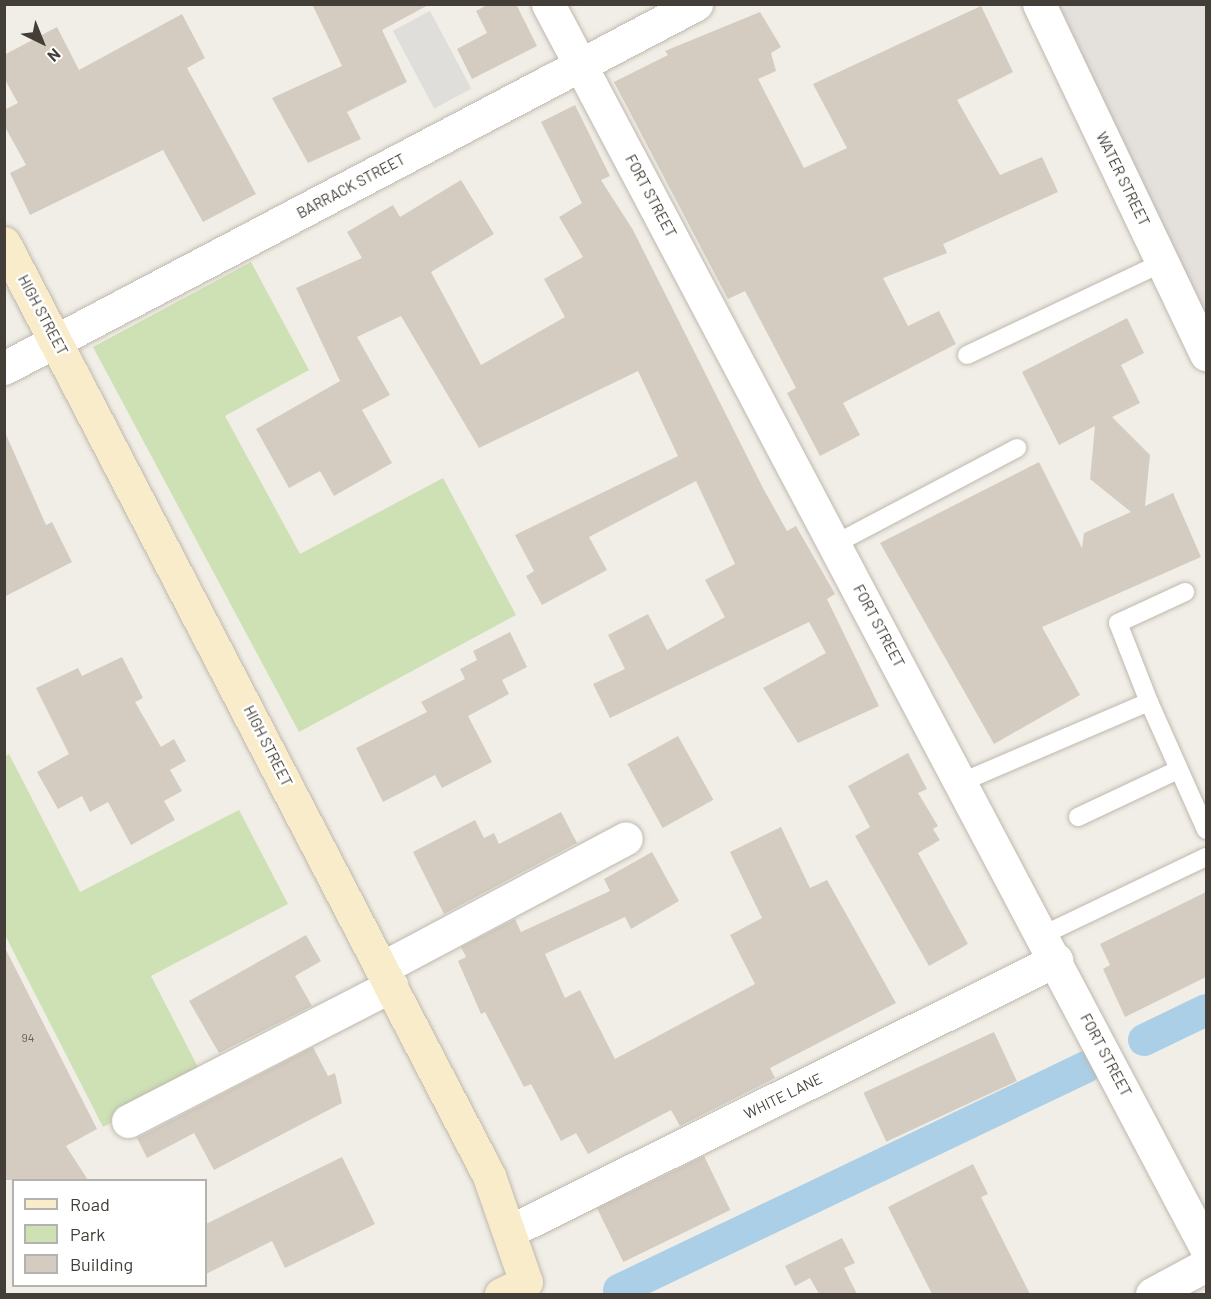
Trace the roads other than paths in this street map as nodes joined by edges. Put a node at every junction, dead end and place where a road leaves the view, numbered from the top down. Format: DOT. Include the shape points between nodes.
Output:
graph roads {
  1 [pos="548,4"];
  2 [pos="696,4"];
  3 [pos="1039,4"];
  4 [pos="581,65"];
  5 [pos="4,243"];
  6 [pos="1164,262"];
  7 [pos="57,341"];
  8 [pos="1206,354"];
  9 [pos="967,355"];
  10 [pos="4,368"];
  11 [pos="1017,448"];
  12 [pos="835,544"];
  13 [pos="1185,592"];
  14 [pos="1149,702"];
  15 [pos="1178,770"];
  16 [pos="962,782"];
  17 [pos="1078,817"];
  18 [pos="1206,830"];
  19 [pos="626,838"];
  20 [pos="1206,857"];
  21 [pos="1049,948"];
  22 [pos="387,977"];
  23 [pos="128,1121"];
  24 [pos="1206,1248"];
  25 [pos="1206,1265"];
  26 [pos="513,1278"];
  27 [pos="1152,1294"];
  1 -- 4 [label="street, FORT STREET"];
  2 -- 4 [label="street, BARRACK STREET"];
  3 -- 6 [label="street, WATER STREET"];
  4 -- 7 [label="street, BARRACK STREET"];
  4 -- 12 [label="street, FORT STREET"];
  5 -- 7 [label="main road, HIGH STREET"];
  6 -- 8 [label="street, WATER STREET"];
  6 -- 9 [label="lane"];
  7 -- 10 [label="street, BARRACK STREET"];
  7 -- 22 [label="main road, HIGH STREET"];
  11 -- 12 [label="lane"];
  12 -- 16 [label="street, FORT STREET"];
  13 -- 14 [label="lane" via="1118,623"];
  14 -- 15 [label="lane"];
  14 -- 16 [label="lane"];
  15 -- 17 [label="lane"];
  15 -- 18 [label="lane"];
  16 -- 21 [label="street, FORT STREET"];
  19 -- 22 [label="street"];
  20 -- 21 [label="lane"];
  21 -- 24 [label="street, FORT STREET"];
  21 -- 26 [label="street, WHITE LANE"];
  22 -- 23 [label="street"];
  22 -- 26 [label="main road, HIGH STREET" via="489,1176"];
  25 -- 27 [label="street"];
}
